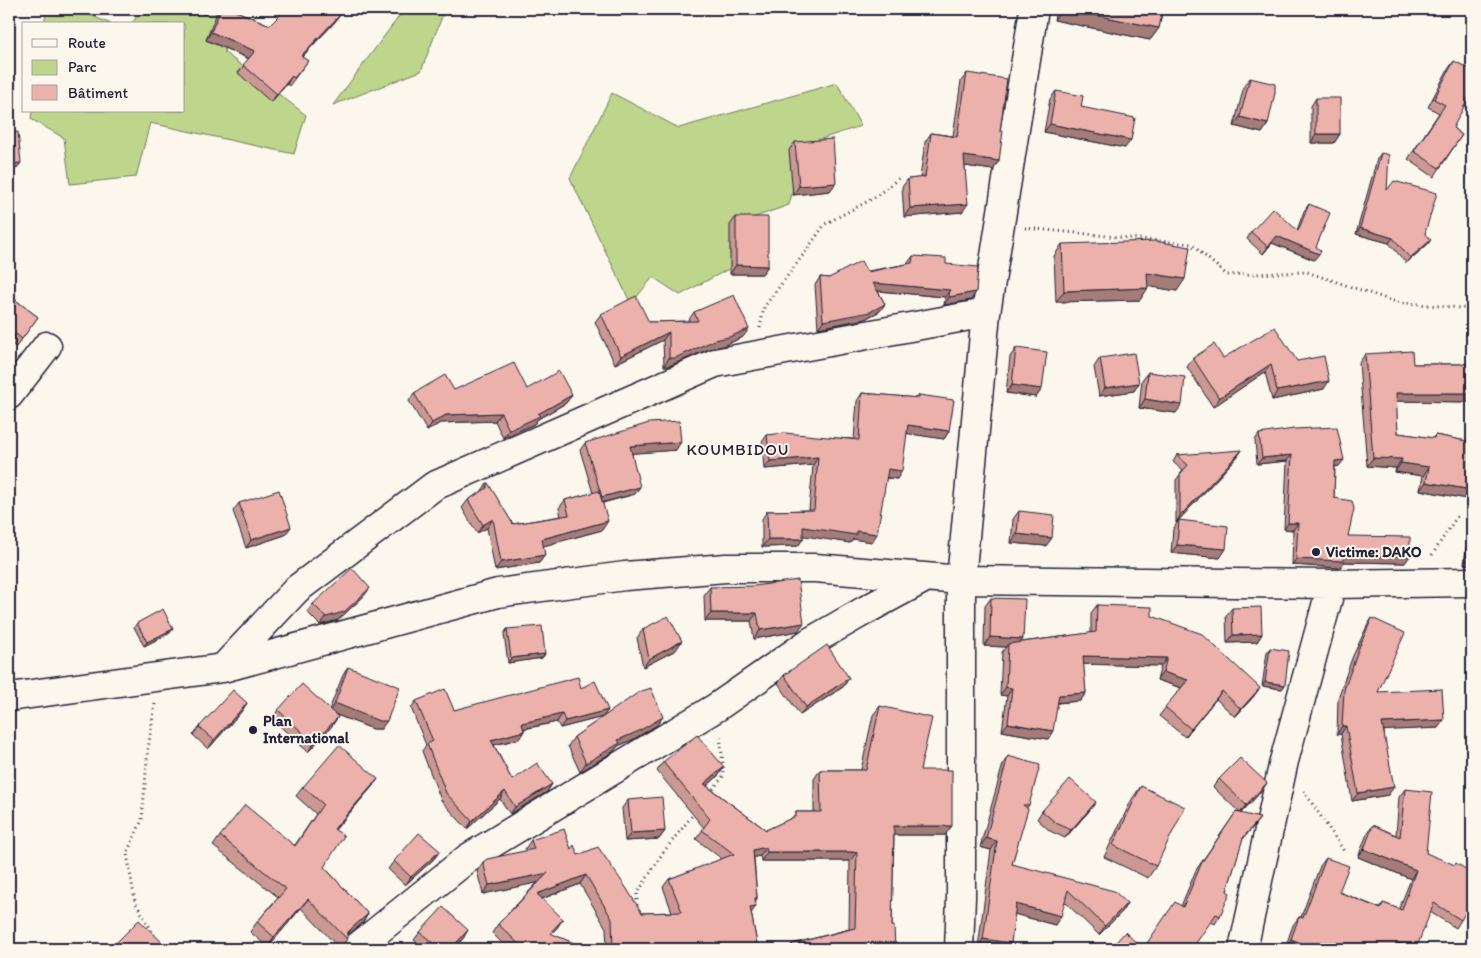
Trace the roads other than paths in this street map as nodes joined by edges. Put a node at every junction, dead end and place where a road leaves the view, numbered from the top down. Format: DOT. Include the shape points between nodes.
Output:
graph roads {
  1 [pos="1034,9"];
  2 [pos="986,313"];
  3 [pos="47,346"];
  4 [pos="9,395"];
  5 [pos="925,578"];
  6 [pos="961,580"];
  7 [pos="1472,582"];
  8 [pos="1332,584"];
  9 [pos="223,668"];
  10 [pos="9,697"];
  11 [pos="355,949"];
  12 [pos="959,949"];
  13 [pos="1243,949"];
  1 -- 2 [label="street"];
  2 -- 6 [label="street"];
  2 -- 9 [label="street" via="715,363 434,486 297,589"];
  3 -- 4 [label="street"];
  5 -- 6 [label="street"];
  5 -- 9 [label="street" via="815,568 726,568 625,576 498,593"];
  5 -- 11 [label="street" via="810,642 717,707 468,858"];
  6 -- 8 [label="street"];
  6 -- 12 [label="street"];
  7 -- 8 [label="street"];
  8 -- 13 [label="street" via="1284,761"];
  9 -- 10 [label="street"];
}
